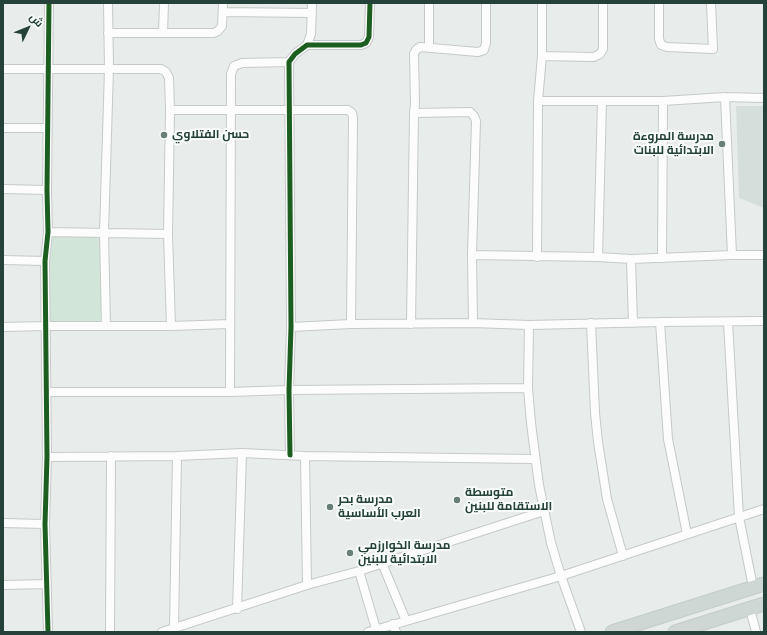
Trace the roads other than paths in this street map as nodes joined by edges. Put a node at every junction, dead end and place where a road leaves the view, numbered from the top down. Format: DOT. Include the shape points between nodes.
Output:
graph roads {
  1 [pos="48,3"];
  2 [pos="108,3"];
  3 [pos="164,3"];
  4 [pos="223,3"];
  5 [pos="312,3"];
  6 [pos="370,3"];
  7 [pos="429,3"];
  8 [pos="486,3"];
  9 [pos="542,3"];
  10 [pos="603,3"];
  11 [pos="659,3"];
  12 [pos="711,3"];
  13 [pos="224,12"];
  14 [pos="312,13"];
  15 [pos="108,33"];
  16 [pos="163,33"];
  17 [pos="307,45"];
  18 [pos="429,48"];
  19 [pos="542,56"];
  20 [pos="289,62"];
  21 [pos="3,69"];
  22 [pos="109,69"];
  23 [pos="48,70"];
  24 [pos="725,97"];
  25 [pos="764,98"];
  26 [pos="538,101"];
  27 [pos="602,101"];
  28 [pos="663,101"];
  29 [pos="170,110"];
  30 [pos="231,111"];
  31 [pos="289,111"];
  32 [pos="414,113"];
  33 [pos="3,128"];
  34 [pos="47,128"];
  35 [pos="3,189"];
  36 [pos="47,190"];
  37 [pos="48,232"];
  38 [pos="104,233"];
  39 [pos="168,234"];
  40 [pos="472,255"];
  41 [pos="732,255"];
  42 [pos="764,255"];
  43 [pos="598,256"];
  44 [pos="537,257"];
  45 [pos="662,258"];
  46 [pos="630,259"];
  47 [pos="3,260"];
  48 [pos="45,261"];
  49 [pos="660,322"];
  50 [pos="728,322"];
  51 [pos="764,322"];
  52 [pos="473,323"];
  53 [pos="591,323"];
  54 [pos="633,323"];
  55 [pos="230,324"];
  56 [pos="351,324"];
  57 [pos="411,324"];
  58 [pos="529,325"];
  59 [pos="46,326"];
  60 [pos="106,326"];
  61 [pos="171,326"];
  62 [pos="3,327"];
  63 [pos="291,327"];
  64 [pos="528,388"];
  65 [pos="288,390"];
  66 [pos="46,392"];
  67 [pos="230,392"];
  68 [pos="242,453"];
  69 [pos="290,455"];
  70 [pos="111,456"];
  71 [pos="177,456"];
  72 [pos="305,456"];
  73 [pos="47,457"];
  74 [pos="534,459"];
  75 [pos="764,509"];
  76 [pos="544,511"];
  77 [pos="739,517"];
  78 [pos="3,523"];
  79 [pos="45,524"];
  80 [pos="687,534"];
  81 [pos="623,556"];
  82 [pos="382,563"];
  83 [pos="359,571"];
  84 [pos="561,576"];
  85 [pos="47,584"];
  86 [pos="3,585"];
  87 [pos="307,585"];
  88 [pos="758,586"];
  89 [pos="764,604"];
  90 [pos="237,609"];
  91 [pos="750,609"];
  92 [pos="406,621"];
  93 [pos="174,628"];
  94 [pos="395,628"];
  95 [pos="376,629"];
  96 [pos="48,632"];
  97 [pos="110,632"];
  98 [pos="162,632"];
  99 [pos="368,632"];
  100 [pos="581,632"];
  101 [pos="612,632"];
  102 [pos="675,632"];
  103 [pos="756,632"];
  1 -- 23 [label="street"];
  2 -- 15 [label="street"];
  3 -- 16 [label="street"];
  4 -- 13 [label="street"];
  5 -- 14 [label="street"];
  6 -- 17 [label="street" via="369,37 366,43"];
  7 -- 18 [label="street"];
  8 -- 18 [label="street" via="484,50 478,52"];
  9 -- 19 [label="street"];
  10 -- 19 [label="street" via="603,49 600,54 594,57"];
  11 -- 12 [label="street" via="661,45 713,49"];
  13 -- 14 [label="street"];
  13 -- 16 [label="street" via="222,26 214,33"];
  14 -- 17 [label="street"];
  15 -- 16 [label="street"];
  15 -- 22 [label="street"];
  17 -- 20 [label="street"];
  18 -- 32 [label="street" via="420,47 414,54"];
  19 -- 26 [label="street"];
  20 -- 30 [label="street" via="242,63 234,66 231,74"];
  20 -- 31 [label="street"];
  21 -- 23 [label="street"];
  22 -- 23 [label="street"];
  22 -- 29 [label="street" via="161,69 166,72 169,78"];
  22 -- 38 [label="street"];
  23 -- 34 [label="street"];
  24 -- 25 [label="street"];
  24 -- 28 [label="street"];
  24 -- 41 [label="street"];
  26 -- 27 [label="street"];
  26 -- 44 [label="street"];
  27 -- 28 [label="street"];
  27 -- 43 [label="street"];
  28 -- 45 [label="street"];
  29 -- 30 [label="street"];
  29 -- 39 [label="street"];
  30 -- 31 [label="street"];
  30 -- 55 [label="street"];
  31 -- 56 [label="street" via="348,110 352,113"];
  31 -- 63 [label="street"];
  32 -- 40 [label="street" via="470,112 474,116 476,122"];
  32 -- 57 [label="street"];
  33 -- 34 [label="street"];
  34 -- 36 [label="street"];
  35 -- 36 [label="street"];
  36 -- 37 [label="street"];
  37 -- 38 [label="street"];
  37 -- 48 [label="street"];
  38 -- 39 [label="street"];
  38 -- 60 [label="street"];
  39 -- 61 [label="street"];
  40 -- 44 [label="street"];
  40 -- 52 [label="street"];
  41 -- 42 [label="street"];
  41 -- 45 [label="street"];
  43 -- 44 [label="street"];
  43 -- 46 [label="street"];
  45 -- 46 [label="street"];
  46 -- 54 [label="street"];
  47 -- 48 [label="street"];
  48 -- 59 [label="street"];
  49 -- 50 [label="street"];
  49 -- 54 [label="street"];
  49 -- 80 [label="street" via="668,439"];
  50 -- 51 [label="street"];
  50 -- 77 [label="street"];
  52 -- 57 [label="street"];
  52 -- 58 [label="street"];
  53 -- 54 [label="street"];
  53 -- 58 [label="street"];
  53 -- 81 [label="street" via="598,442 608,500"];
  55 -- 61 [label="street"];
  55 -- 67 [label="street"];
  56 -- 57 [label="street"];
  56 -- 63 [label="street"];
  58 -- 64 [label="street"];
  59 -- 60 [label="street"];
  59 -- 62 [label="street"];
  59 -- 66 [label="street"];
  60 -- 61 [label="street"];
  63 -- 65 [label="street"];
  64 -- 65 [label="street"];
  64 -- 74 [label="street"];
  65 -- 67 [label="street"];
  65 -- 69 [label="street"];
  66 -- 67 [label="street"];
  66 -- 73 [label="street"];
  68 -- 69 [label="street"];
  68 -- 71 [label="street"];
  68 -- 90 [label="street"];
  69 -- 72 [label="street"];
  70 -- 71 [label="street"];
  70 -- 73 [label="street"];
  70 -- 97 [label="street"];
  71 -- 93 [label="street"];
  72 -- 74 [label="street"];
  72 -- 87 [label="street"];
  73 -- 79 [label="street"];
  74 -- 76 [label="street"];
  75 -- 77 [label="street"];
  76 -- 82 [label="street"];
  76 -- 84 [label="street"];
  77 -- 80 [label="street"];
  77 -- 88 [label="street"];
  78 -- 79 [label="street"];
  79 -- 85 [label="street"];
  80 -- 81 [label="street"];
  81 -- 84 [label="street"];
  82 -- 83 [label="street"];
  82 -- 92 [label="street"];
  83 -- 87 [label="street"];
  83 -- 95 [label="street"];
  84 -- 92 [label="street"];
  84 -- 100 [label="street"];
  85 -- 86 [label="street"];
  85 -- 96 [label="street"];
  87 -- 90 [label="street"];
  88 -- 101 [label="main road"];
  89 -- 91 [label="main road"];
  90 -- 93 [label="street"];
  91 -- 102 [label="main road"];
  91 -- 103 [label="street"];
  92 -- 94 [label="street"];
  93 -- 98 [label="street"];
  94 -- 95 [label="street"];
  95 -- 99 [label="street"];
}
